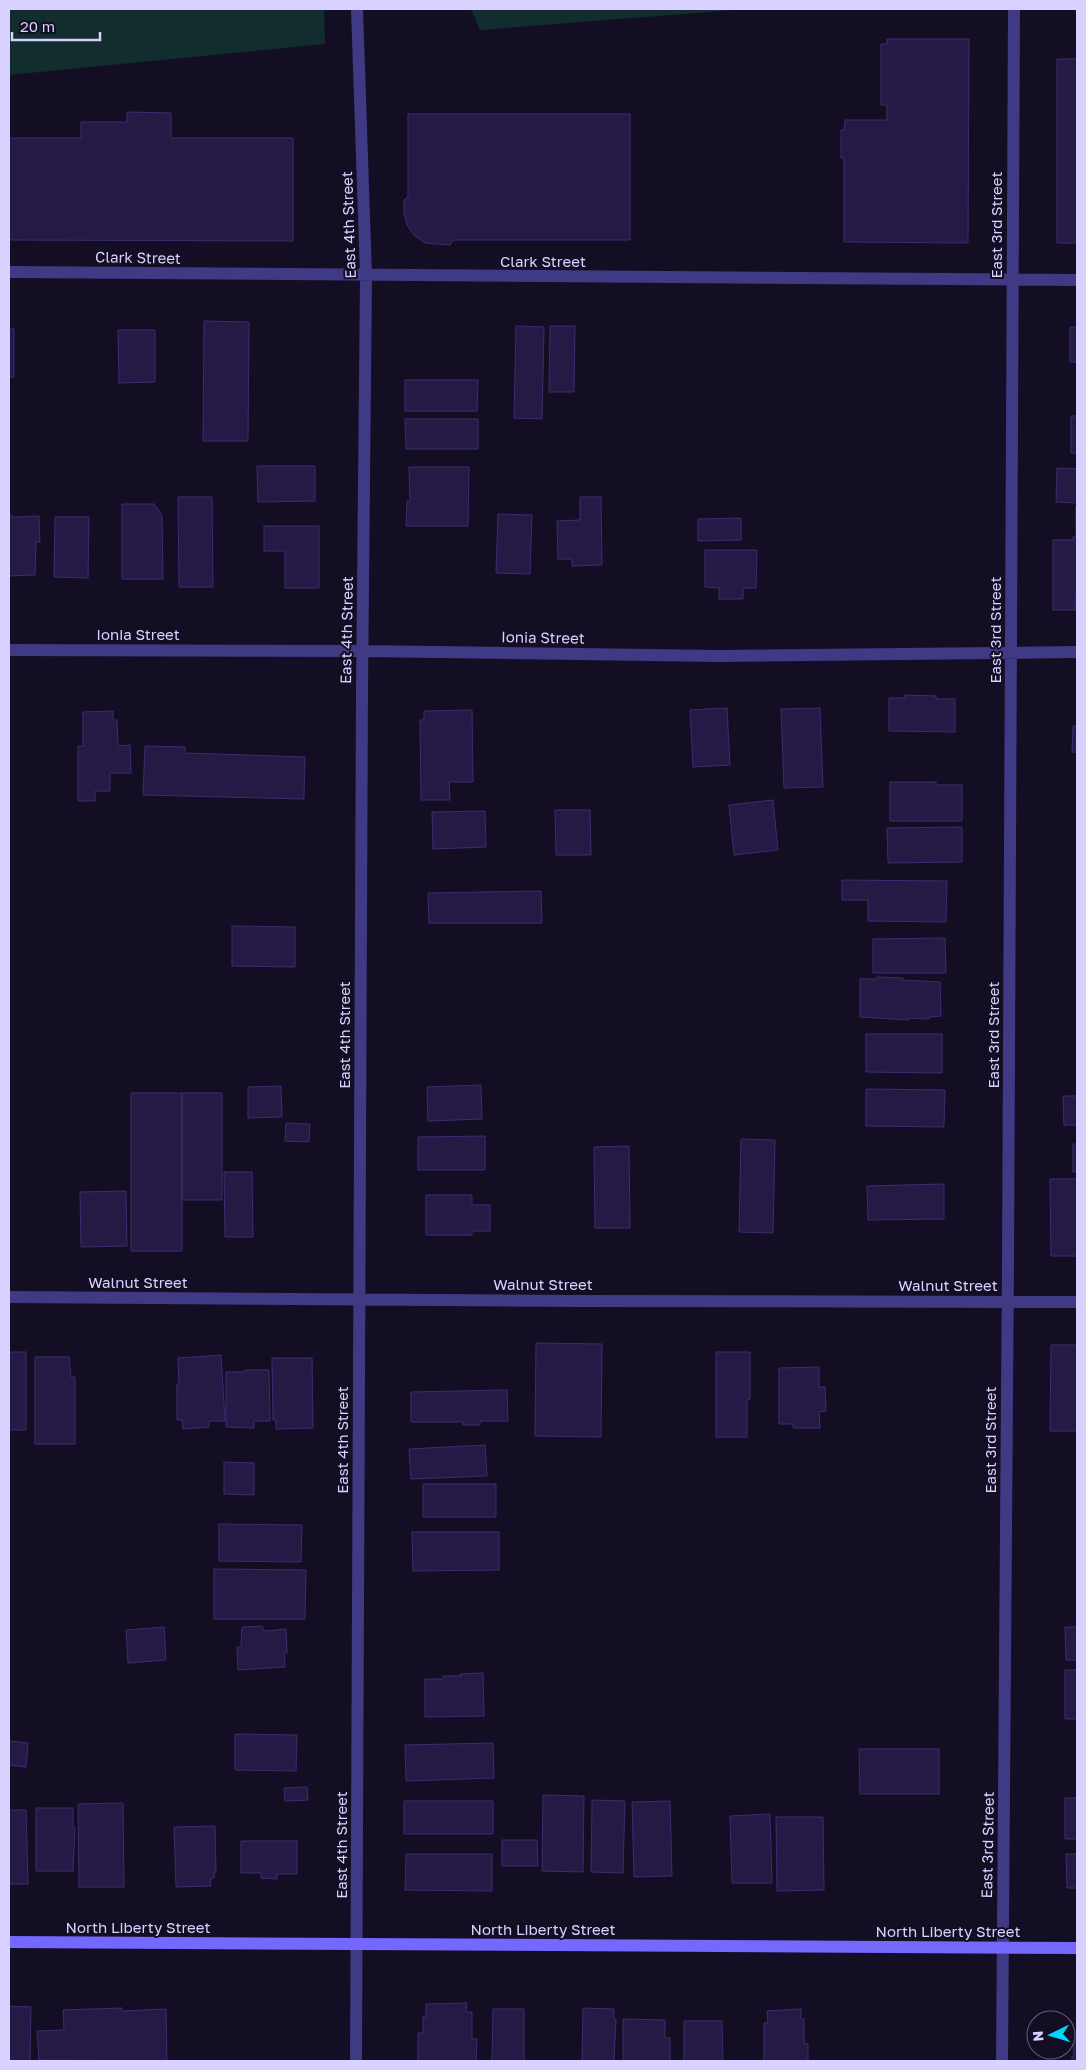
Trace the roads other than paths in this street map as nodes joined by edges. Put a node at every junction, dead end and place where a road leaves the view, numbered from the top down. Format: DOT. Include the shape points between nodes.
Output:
graph roads {
  1 [pos="357,9"];
  2 [pos="1014,9"];
  3 [pos="9,272"];
  4 [pos="366,276"];
  5 [pos="1077,280"];
  6 [pos="1012,281"];
  7 [pos="9,650"];
  8 [pos="362,651"];
  9 [pos="1011,652"];
  10 [pos="1077,652"];
  11 [pos="9,1297"];
  12 [pos="358,1298"];
  13 [pos="1008,1301"];
  14 [pos="1077,1302"];
  15 [pos="9,1942"];
  16 [pos="357,1945"];
  17 [pos="1002,1947"];
  18 [pos="1077,1948"];
  19 [pos="356,2061"];
  20 [pos="1002,2061"];
  1 -- 4 [label="street, East 4th Street"];
  2 -- 6 [label="street, East 3rd Street"];
  3 -- 4 [label="street, Clark Street"];
  4 -- 6 [label="street, Clark Street"];
  4 -- 8 [label="street, East 4th Street"];
  5 -- 6 [label="street, Clark Street"];
  6 -- 9 [label="street, East 3rd Street"];
  7 -- 8 [label="street, Ionia Street"];
  8 -- 9 [label="street, Ionia Street" via="719,656"];
  8 -- 12 [label="street, East 4th Street"];
  9 -- 10 [label="street, Ionia Street"];
  9 -- 13 [label="street, East 3rd Street"];
  11 -- 12 [label="street, Walnut Street"];
  12 -- 13 [label="street, Walnut Street"];
  12 -- 16 [label="street, East 4th Street"];
  13 -- 14 [label="street, Walnut Street"];
  13 -- 17 [label="street, East 3rd Street"];
  15 -- 16 [label="street, North Liberty Street"];
  16 -- 17 [label="street, North Liberty Street"];
  16 -- 19 [label="street, East 4th Street"];
  17 -- 18 [label="street, North Liberty Street"];
  17 -- 20 [label="street, East 3rd Street"];
}
